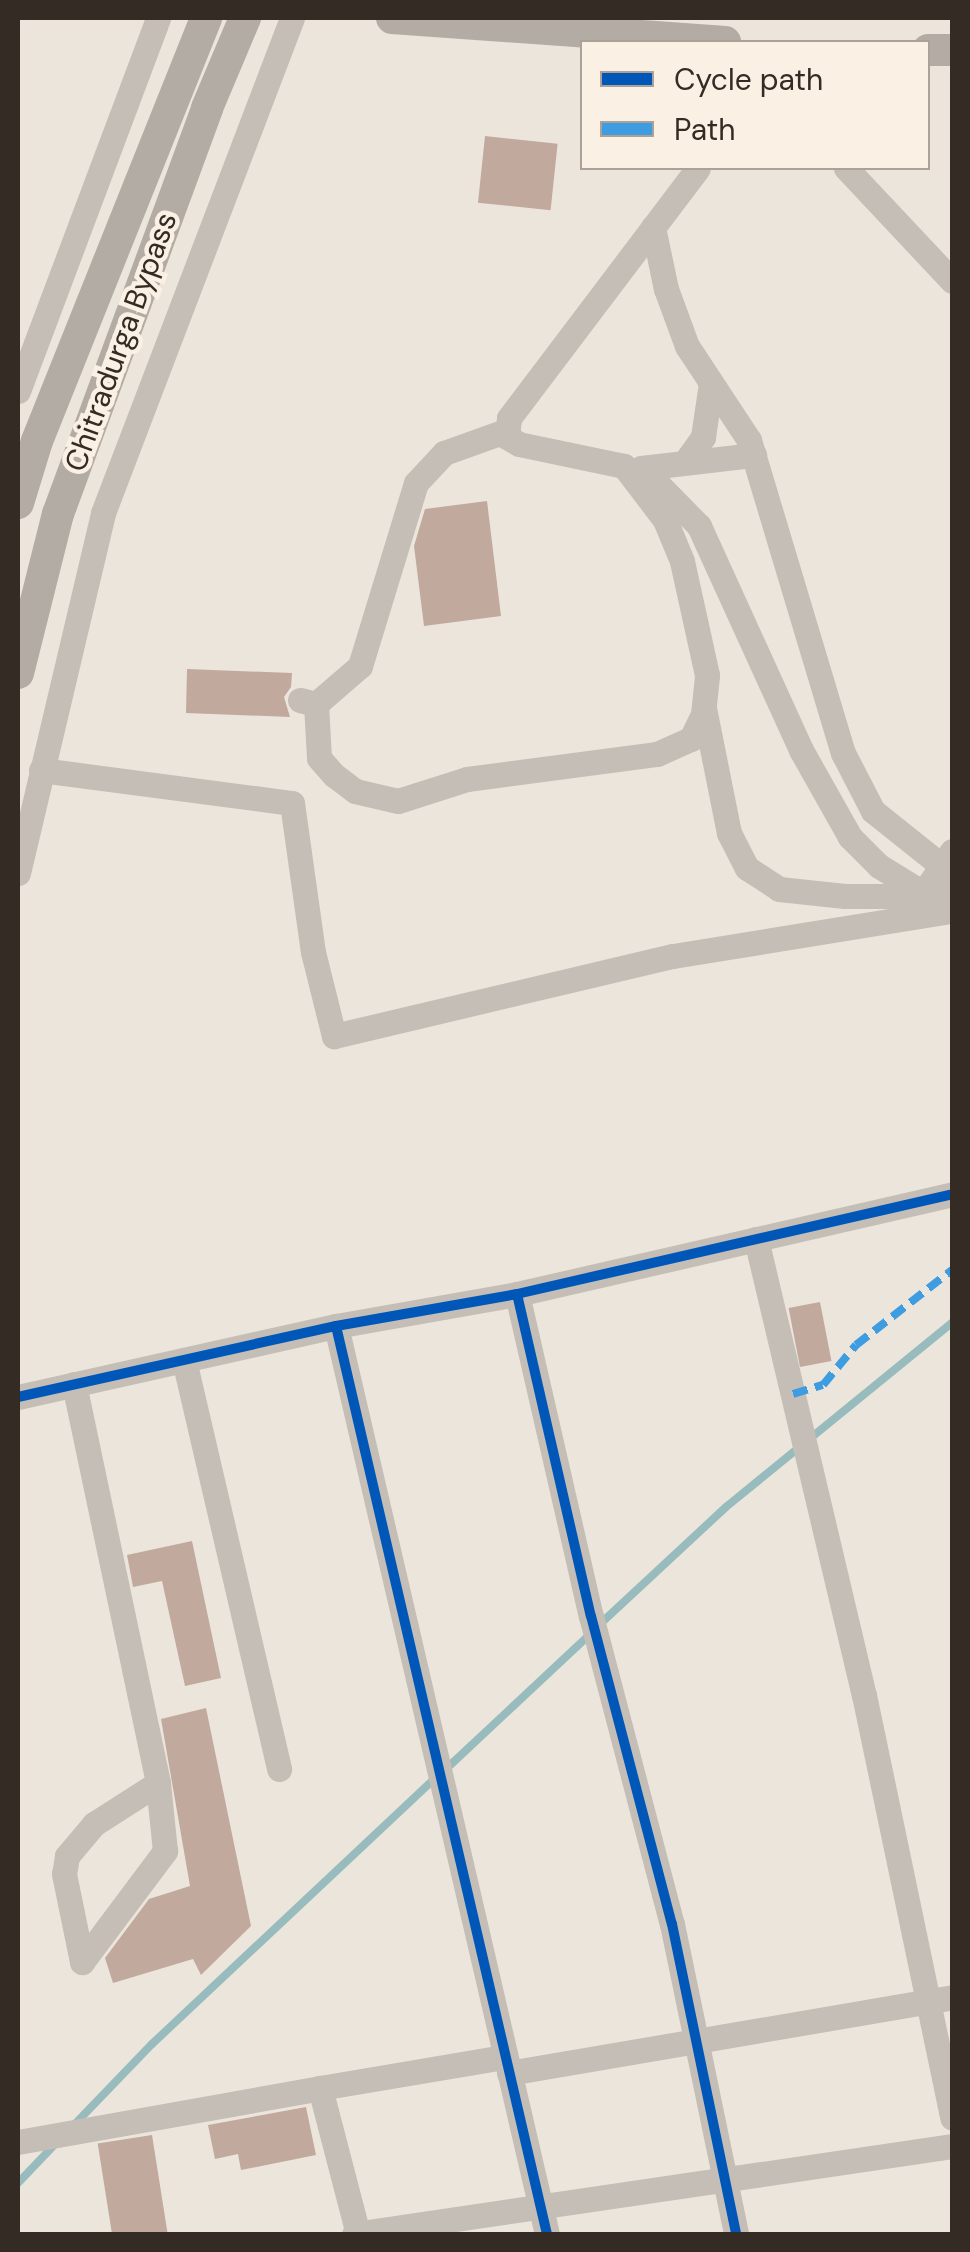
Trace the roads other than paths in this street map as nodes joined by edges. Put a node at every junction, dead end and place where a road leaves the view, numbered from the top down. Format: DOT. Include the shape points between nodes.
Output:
graph roads {
  1 [pos="158,18"];
  2 [pos="206,18"];
  3 [pos="246,18"];
  4 [pos="292,18"];
  5 [pos="392,18"];
  6 [pos="697,40"];
  7 [pos="696,170"];
  8 [pos="848,170"];
  9 [pos="653,228"];
  10 [pos="952,282"];
  11 [pos="711,382"];
  12 [pos="18,391"];
  13 [pos="508,430"];
  14 [pos="754,455"];
  15 [pos="685,462"];
  16 [pos="632,467"];
  17 [pos="18,502"];
  18 [pos="18,673"];
  19 [pos="704,704"];
  20 [pos="41,770"];
  21 [pos="948,863"];
  22 [pos="18,873"];
  23 [pos="923,893"];
  24 [pos="952,896"];
  25 [pos="952,911"];
  26 [pos="952,1194"];
  27 [pos="756,1239"];
  28 [pos="517,1294"];
  29 [pos="336,1326"];
  30 [pos="184,1360"];
  31 [pos="74,1384"];
  32 [pos="18,1397"];
  33 [pos="279,1769"];
  34 [pos="158,1784"];
  35 [pos="940,2000"];
  36 [pos="696,2042"];
  37 [pos="506,2065"];
  38 [pos="320,2088"];
  39 [pos="952,2118"];
  40 [pos="18,2142"];
  41 [pos="952,2146"];
  42 [pos="724,2182"];
  43 [pos="542,2209"];
  44 [pos="356,2234"];
  45 [pos="547,2234"];
  46 [pos="736,2234"];
  1 -- 12 [label="street"];
  2 -- 17 [label="main road, Chitradurga Bypass" via="36,441"];
  3 -- 18 [label="main road, Chitradurga Bypass" via="206,108 58,514"];
  4 -- 20 [label="street" via="104,513"];
  5 -- 6 [label="main road"];
  7 -- 9 [label="street"];
  8 -- 10 [label="street"];
  9 -- 11 [label="street" via="687,346"];
  9 -- 13 [label="street" via="509,418"];
  11 -- 14 [label="street"];
  11 -- 15 [label="street" via="703,437"];
  13 -- 16 [label="street" via="518,444"];
  13 -- 19 [label="street" via="444,453 416,483 360,666 308,702 320,758 355,791 398,801 466,779 657,754 691,739"];
  14 -- 15 [label="street"];
  14 -- 21 [label="street" via="843,754 873,811"];
  15 -- 16 [label="street"];
  16 -- 19 [label="street" via="682,562 707,675"];
  16 -- 23 [label="street" via="699,526 801,750 850,837 879,866"];
  19 -- 23 [label="street" via="729,833 747,868 779,889 844,896"];
  20 -- 22 [label="street"];
  20 -- 25 [label="street" via="292,803 313,952 334,1036 674,956"];
  21 -- 23 [label="street"];
  23 -- 24 [label="street"];
  26 -- 27 [label="street"];
  27 -- 28 [label="street"];
  27 -- 35 [label="street"];
  28 -- 29 [label="street"];
  28 -- 36 [label="street"];
  29 -- 30 [label="street"];
  29 -- 37 [label="street"];
  30 -- 31 [label="street"];
  30 -- 33 [label="street"];
  31 -- 32 [label="street"];
  31 -- 34 [label="street"];
  34 -- 34 [label="street" via="164,1851 82,1962 64,1874 67,1856 94,1824"];
  35 -- 36 [label="street"];
  35 -- 39 [label="street"];
  36 -- 37 [label="street"];
  36 -- 42 [label="street"];
  37 -- 38 [label="street"];
  37 -- 43 [label="street"];
  38 -- 40 [label="street"];
  38 -- 44 [label="street"];
  41 -- 42 [label="street"];
  42 -- 43 [label="street"];
  42 -- 46 [label="street"];
  43 -- 44 [label="street"];
  43 -- 45 [label="street"];
}
